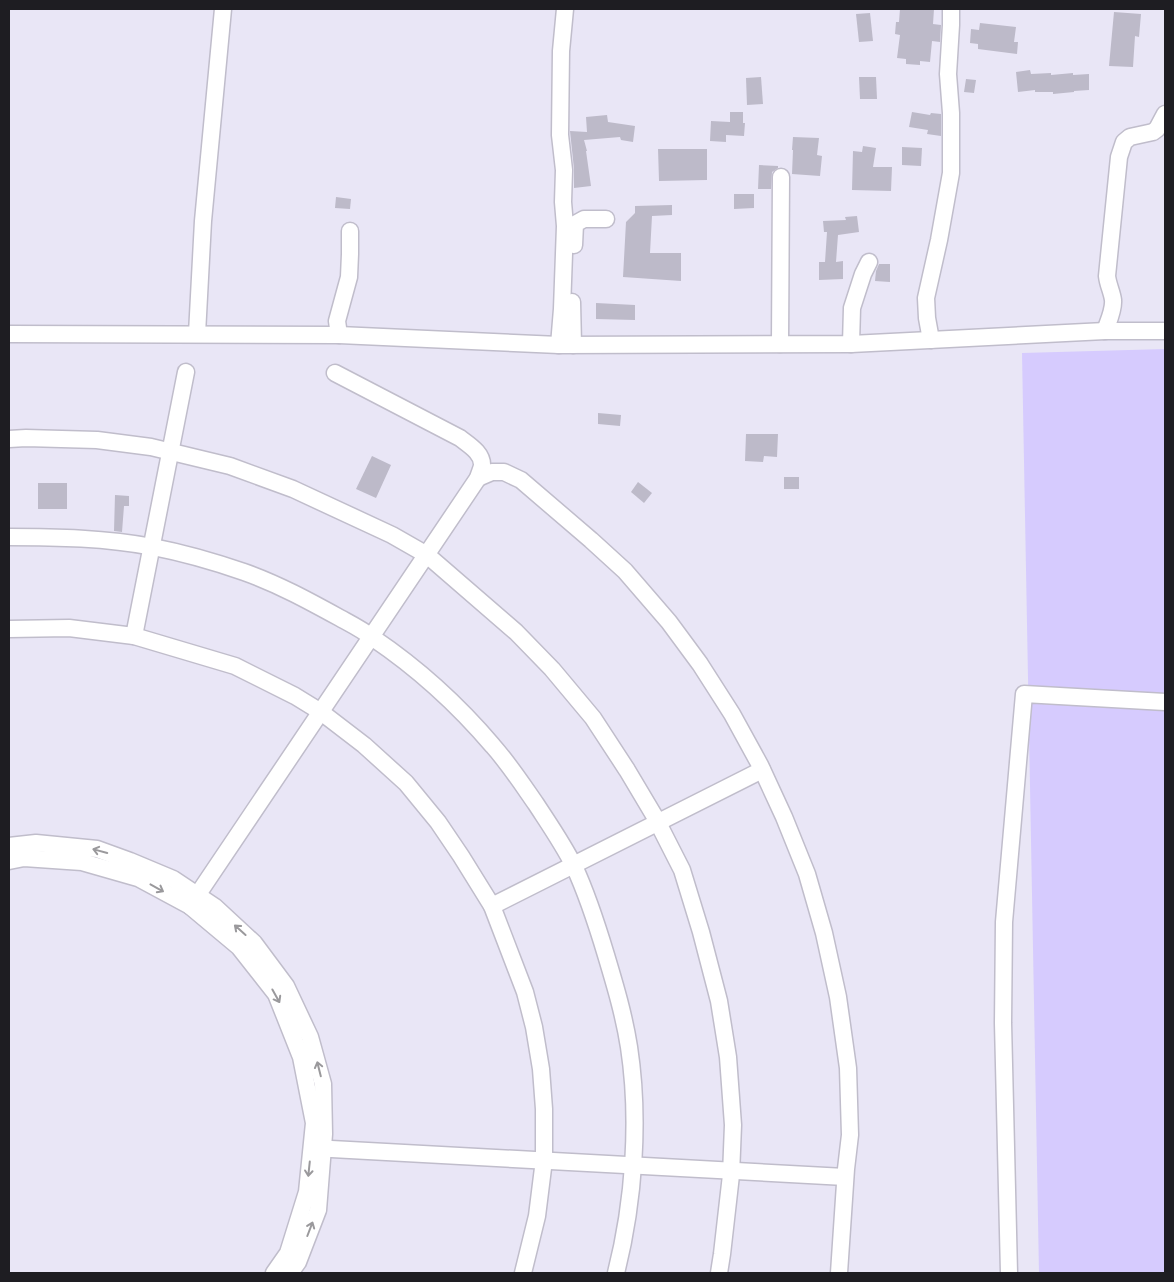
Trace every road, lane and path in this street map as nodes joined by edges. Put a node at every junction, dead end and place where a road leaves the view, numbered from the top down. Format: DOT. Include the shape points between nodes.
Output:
graph roads {
  1 [pos="223,9"];
  2 [pos="564,9"];
  3 [pos="951,9"];
  4 [pos="1165,114"];
  5 [pos="781,177"];
  6 [pos="606,219"];
  7 [pos="350,231"];
  8 [pos="869,262"];
  9 [pos="1104,331"];
  10 [pos="1165,331"];
  11 [pos="9,334"];
  12 [pos="198,334"];
  13 [pos="339,336"];
  14 [pos="931,340"];
  15 [pos="780,344"];
  16 [pos="851,344"];
  17 [pos="566,345"];
  18 [pos="186,372"];
  19 [pos="335,374"];
  20 [pos="9,439"];
  21 [pos="478,478"];
  22 [pos="9,537"];
  23 [pos="427,554"];
  24 [pos="9,629"];
  25 [pos="134,636"];
  26 [pos="372,636"];
  27 [pos="1165,702"];
  28 [pos="321,712"];
  29 [pos="762,770"];
  30 [pos="9,846"];
  31 [pos="9,861"];
  32 [pos="194,901"];
  33 [pos="492,906"];
  34 [pos="317,1149"];
  35 [pos="845,1177"];
  36 [pos="274,1273"];
  37 [pos="290,1273"];
  38 [pos="523,1273"];
  39 [pos="616,1273"];
  40 [pos="719,1273"];
  41 [pos="839,1273"];
  42 [pos="1009,1273"];
  1 -- 12 [label="street" via="203,220"];
  2 -- 17 [label="street" via="560,135 564,170 562,309"];
  3 -- 14 [label="street" via="948,74 950,173 940,240 926,298"];
  4 -- 9 [label="street" via="1153,132 1130,137 1124,142 1119,157 1107,276 1114,301"];
  5 -- 15 [label="street"];
  6 -- 17 [label="street" via="584,219 576,224 572,315"];
  7 -- 13 [label="street" via="349,277 337,321"];
  8 -- 16 [label="street" via="852,308"];
  9 -- 10 [label="street"];
  9 -- 14 [label="street"];
  11 -- 12 [label="street"];
  12 -- 13 [label="street"];
  13 -- 17 [label="street"];
  14 -- 16 [label="street"];
  15 -- 16 [label="street"];
  15 -- 17 [label="street"];
  18 -- 25 [label="street"];
  19 -- 21 [label="street" via="472,447 482,466"];
  20 -- 23 [label="street" via="150,447 230,466 293,488"];
  21 -- 23 [label="street"];
  21 -- 29 [label="street" via="492,472 504,472 521,480 625,571 700,664"];
  22 -- 26 [label="street" via="101,540 198,558 246,573 303,598"];
  23 -- 26 [label="street"];
  23 -- 40 [label="street" via="516,632 593,718 655,817 682,870 719,1001 728,1058 733,1125 731,1176"];
  24 -- 25 [label="street" via="70,628"];
  25 -- 28 [label="street" via="235,666"];
  26 -- 28 [label="street"];
  26 -- 39 [label="street" via="456,707 520,780 574,867 598,926 618,993 629,1047 634,1098 634,1160 624,1243"];
  27 -- 42 [label="street" via="1024,694 1004,922"];
  28 -- 32 [label="street"];
  28 -- 33 [label="street" via="406,783 438,822"];
  29 -- 33 [label="street"];
  29 -- 35 [label="street" via="807,874 838,997 848,1068 850,1135"];
  32 -- 30 [label="street, one-way" via="174,879 97,849 36,843"];
  31 -- 32 [label="street, one-way" via="24,858 82,862 138,878"];
  32 -- 34 [label="street" via="239,947 276,994 301,1057"];
  33 -- 38 [label="street" via="525,992 541,1069 544,1160 538,1216"];
  34 -- 35 [label="street"];
  34 -- 36 [label="street, one-way" via="288,1253"];
  37 -- 34 [label="street, one-way" via="298,1262 318,1210"];
  35 -- 41 [label="street"];
}
